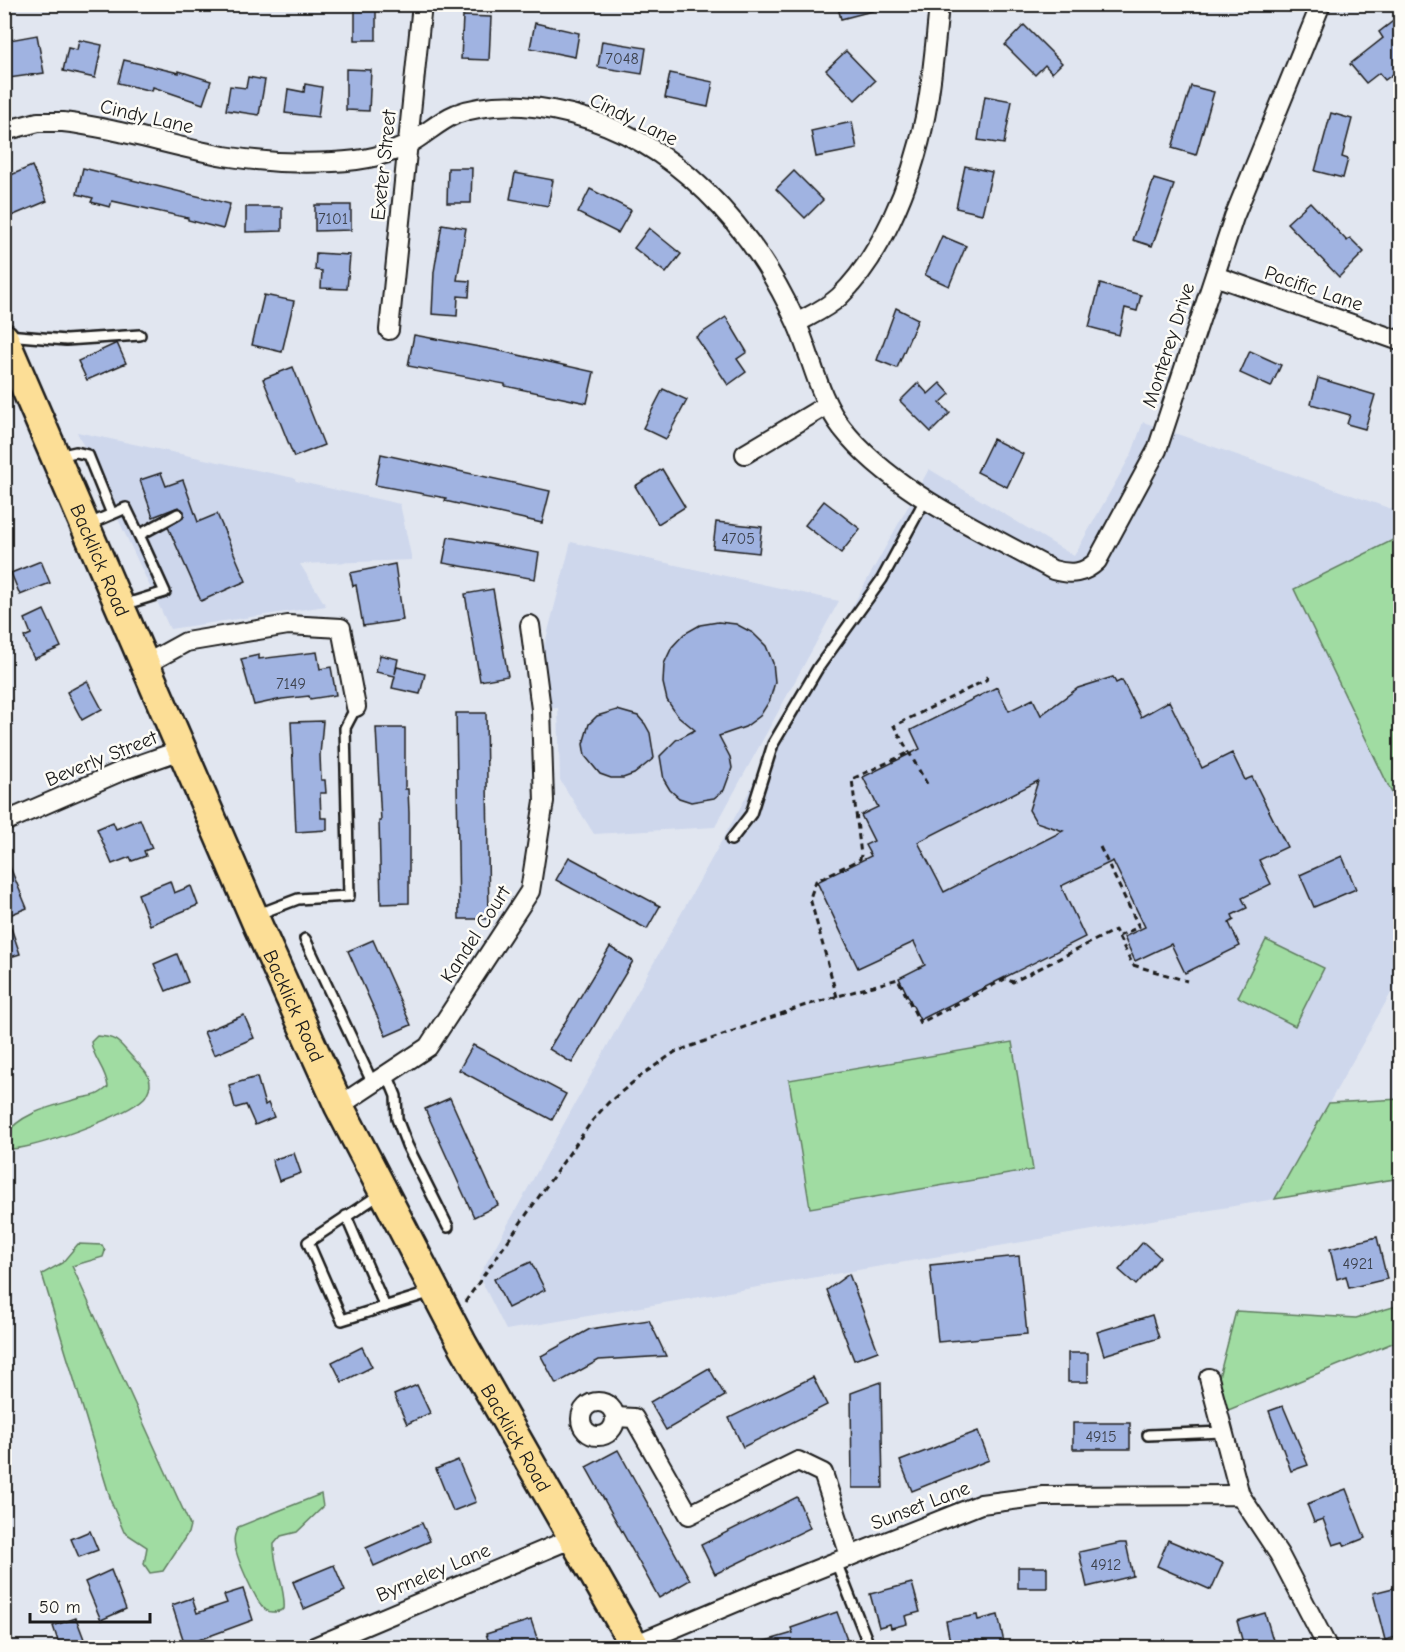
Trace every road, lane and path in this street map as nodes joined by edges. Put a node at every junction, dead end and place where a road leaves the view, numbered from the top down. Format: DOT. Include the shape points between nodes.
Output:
graph roads {
  1 [pos="422,4"];
  2 [pos="939,4"];
  3 [pos="1321,4"];
  4 [pos="4,131"];
  5 [pos="408,145"];
  6 [pos="1215,276"];
  7 [pos="797,323"];
  8 [pos="389,330"];
  9 [pos="140,335"];
  10 [pos="4,336"];
  11 [pos="1401,341"];
  12 [pos="827,405"];
  13 [pos="745,454"];
  14 [pos="55,457"];
  15 [pos="926,498"];
  16 [pos="112,514"];
  17 [pos="178,514"];
  18 [pos="85,525"];
  19 [pos="971,525"];
  20 [pos="139,535"];
  21 [pos="121,606"];
  22 [pos="530,624"];
  23 [pos="146,664"];
  24 [pos="990,673"];
  25 [pos="356,707"];
  26 [pos="181,750"];
  27 [pos="908,753"];
  28 [pos="927,784"];
  29 [pos="4,822"];
  30 [pos="731,840"];
  31 [pos="1100,847"];
  32 [pos="253,916"];
  33 [pos="1118,937"];
  34 [pos="305,939"];
  35 [pos="1187,981"];
  36 [pos="837,997"];
  37 [pos="380,1079"];
  38 [pos="339,1106"];
  39 [pos="384,1191"];
  40 [pos="346,1216"];
  41 [pos="448,1227"];
  42 [pos="435,1291"];
  43 [pos="385,1307"];
  44 [pos="449,1317"];
  45 [pos="1209,1378"];
  46 [pos="616,1417"];
  47 [pos="1223,1432"];
  48 [pos="1148,1435"];
  49 [pos="1240,1495"];
  50 [pos="573,1538"];
  51 [pos="843,1559"];
  52 [pos="635,1646"];
  53 [pos="312,1647"];
  54 [pos="870,1647"];
  55 [pos="1328,1647"];
  1 -- 5 [label="street, Exeter Street"];
  2 -- 7 [label="street" via="926,124 906,189 878,247 853,282 829,305"];
  3 -- 6 [label="street, Monterey Drive" via="1250,176"];
  4 -- 5 [label="street, Cindy Lane" via="38,122 63,122 223,156 297,163 365,159"];
  5 -- 7 [label="street, Cindy Lane" via="455,115 478,108 543,108 602,124 651,148 692,177 748,238"];
  5 -- 8 [label="street, Exeter Street"];
  6 -- 11 [label="street, Pacific Lane"];
  6 -- 19 [label="street, Monterey Drive" via="1157,450 1097,561 1072,573 1053,570"];
  7 -- 12 [label="street, Cindy Lane"];
  9 -- 10 [label="lane" via="66,340"];
  10 -- 14 [label="main road, Backlick Road"];
  12 -- 13 [label="street"];
  12 -- 15 [label="street, Cindy Lane" via="856,444"];
  14 -- 16 [label="lane" via="75,452 88,454"];
  14 -- 18 [label="main road, Backlick Road"];
  15 -- 19 [label="street, Cindy Lane"];
  15 -- 30 [label="lane" via="882,579 818,668 773,744 751,814"];
  16 -- 18 [label="lane"];
  16 -- 20 [label="lane" via="126,508"];
  17 -- 20 [label="lane"];
  18 -- 21 [label="main road, Backlick Road"];
  20 -- 21 [label="lane" via="165,592"];
  21 -- 23 [label="main road, Backlick Road"];
  22 -- 37 [label="street, Kandel Court" via="540,709 544,801 530,891 428,1047"];
  23 -- 25 [label="street" via="186,642 288,625 341,628"];
  23 -- 26 [label="main road, Backlick Road"];
  24 -- 27 [label="path" via="986,680 894,726"];
  25 -- 32 [label="lane" via="345,728 349,896 298,899"];
  26 -- 29 [label="street, Beverly Street"];
  26 -- 32 [label="main road, Backlick Road"];
  27 -- 28 [label="path"];
  27 -- 36 [label="path" via="852,779 860,859 812,886 810,898"];
  31 -- 33 [label="path" via="1139,928"];
  32 -- 38 [label="main road, Backlick Road"];
  33 -- 35 [label="path" via="1134,965"];
  33 -- 36 [label="path" via="1115,930 1013,982 1005,979 920,1023 898,979"];
  34 -- 37 [label="lane"];
  36 -- 44 [label="path" via="675,1052 643,1074 592,1120 462,1307"];
  37 -- 38 [label="street, Kandel Court"];
  37 -- 41 [label="lane" via="396,1096 397,1119 406,1145"];
  38 -- 39 [label="main road, Backlick Road"];
  39 -- 40 [label="lane"];
  39 -- 42 [label="main road, Backlick Road"];
  40 -- 43 [label="lane"];
  40 -- 43 [label="lane" via="308,1242 342,1320"];
  42 -- 43 [label="lane"];
  42 -- 44 [label="main road, Backlick Road"];
  44 -- 50 [label="main road, Backlick Road"];
  45 -- 47 [label="street"];
  46 -- 51 [label="street" via="634,1418 689,1515 798,1461 823,1473"];
  47 -- 48 [label="lane"];
  47 -- 49 [label="street"];
  49 -- 51 [label="street, Sunset Lane" via="1012,1498 981,1504"];
  49 -- 55 [label="street" via="1289,1572"];
  50 -- 52 [label="main road, Backlick Road"];
  50 -- 53 [label="street, Byrneley Lane"];
  51 -- 52 [label="street, Sunset Lane"];
  51 -- 54 [label="lane"];
}
